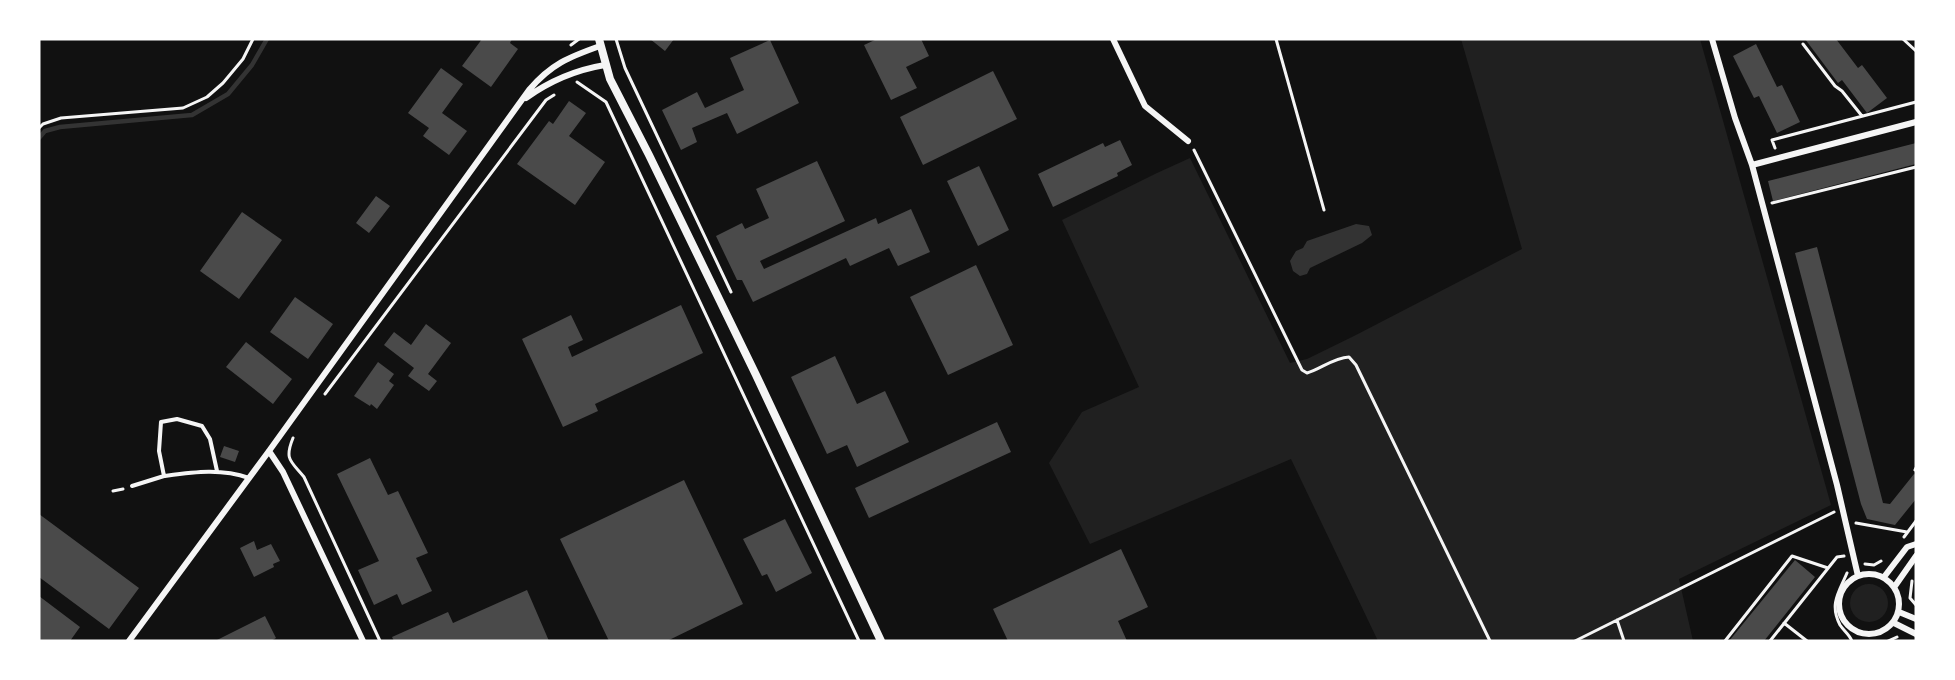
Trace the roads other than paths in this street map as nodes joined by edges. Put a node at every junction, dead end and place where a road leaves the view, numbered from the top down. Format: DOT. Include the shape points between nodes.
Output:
graph roads {
  1 [pos="1113,39"];
  2 [pos="1712,39"];
  3 [pos="599,42"];
  4 [pos="605,65"];
  5 [pos="523,101"];
  6 [pos="1916,122"];
  7 [pos="1188,141"];
  8 [pos="1752,165"];
  9 [pos="269,451"];
  10 [pos="217,471"];
  11 [pos="164,476"];
  12 [pos="249,478"];
  13 [pos="130,487"];
  14 [pos="1916,544"];
  15 [pos="1916,556"];
  16 [pos="1857,576"];
  17 [pos="1884,577"];
  18 [pos="1895,586"];
  19 [pos="1899,612"];
  20 [pos="1916,619"];
  21 [pos="1894,623"];
  22 [pos="1859,633"];
  23 [pos="1916,634"];
  24 [pos="1874,638"];
  25 [pos="129,641"];
  26 [pos="363,641"];
  27 [pos="881,641"];
  28 [pos="1860,641"];
  1 -- 7 [label="street" via="1145,106"];
  2 -- 8 [label="street"];
  3 -- 4 [label="street"];
  3 -- 5 [label="street" via="555,65 539,78"];
  4 -- 5 [label="street" via="555,79"];
  4 -- 27 [label="street"];
  5 -- 9 [label="street"];
  6 -- 8 [label="street"];
  8 -- 16 [label="street"];
  9 -- 12 [label="street"];
  9 -- 26 [label="street" via="283,472"];
  10 -- 11 [label="lane"];
  10 -- 11 [label="lane" via="210,439 202,426 177,419 161,422 159,451"];
  10 -- 12 [label="lane"];
  11 -- 13 [label="lane"];
  12 -- 25 [label="street"];
  14 -- 17 [label="street" via="1907,547"];
  15 -- 18 [label="street"];
  16 -- 17 [label="street" via="1866,573"];
  16 -- 22 [label="street" via="1848,581 1839,601 1845,622"];
  17 -- 18 [label="street"];
  18 -- 19 [label="street"];
  19 -- 20 [label="street"];
  19 -- 21 [label="street"];
  21 -- 23 [label="street"];
  21 -- 24 [label="street"];
  22 -- 24 [label="street"];
  22 -- 28 [label="street"];
}
